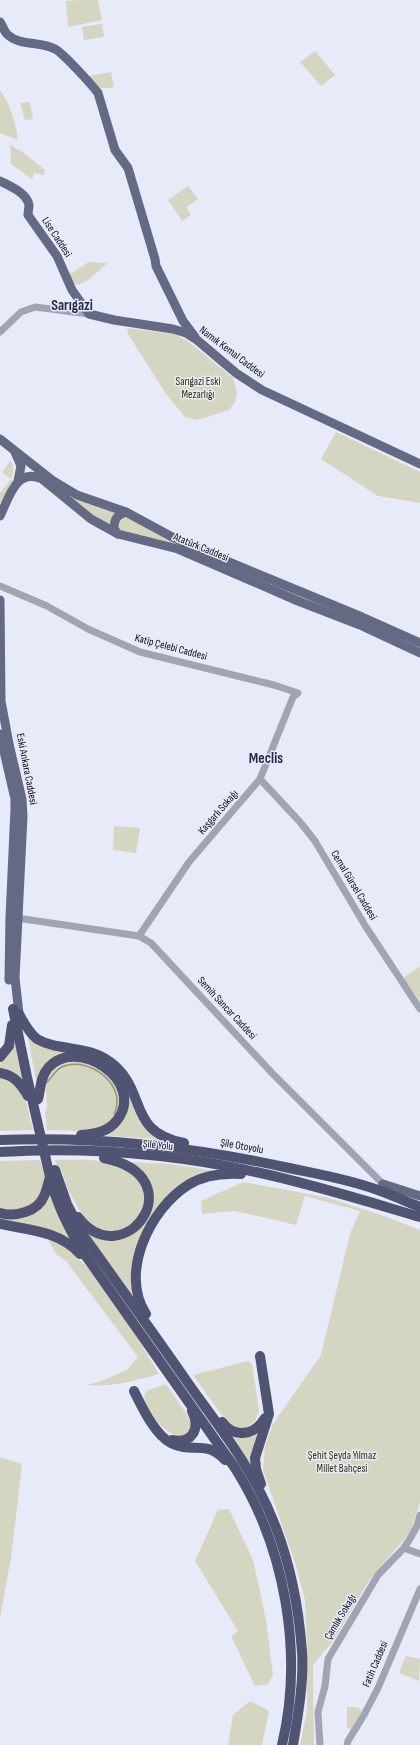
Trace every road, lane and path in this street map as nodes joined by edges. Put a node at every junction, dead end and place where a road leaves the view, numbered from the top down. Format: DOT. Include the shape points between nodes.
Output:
graph roads {
  1 [pos="0,22"];
  2 [pos="0,181"];
  3 [pos="89,314"];
  4 [pos="184,323"];
  5 [pos="177,331"];
  6 [pos="0,332"];
  7 [pos="197,340"];
  8 [pos="0,439"];
  9 [pos="13,448"];
  10 [pos="420,464"];
  11 [pos="18,481"];
  12 [pos="126,512"];
  13 [pos="0,516"];
  14 [pos="118,534"];
  15 [pos="0,586"];
  16 [pos="0,600"];
  17 [pos="420,643"];
  18 [pos="420,653"];
  19 [pos="298,693"];
  20 [pos="0,712"];
  21 [pos="3,732"];
  22 [pos="260,779"];
  23 [pos="0,916"];
  24 [pos="14,918"];
  25 [pos="139,936"];
  26 [pos="420,1010"];
  27 [pos="16,1012"];
  28 [pos="0,1057"];
  29 [pos="0,1073"];
  30 [pos="35,1102"];
  31 [pos="1,1140"];
  32 [pos="65,1140"];
  33 [pos="15,1151"];
  34 [pos="83,1151"];
  35 [pos="0,1152"];
  36 [pos="211,1152"];
  37 [pos="0,1156"];
  38 [pos="257,1172"];
  39 [pos="50,1177"];
  40 [pos="338,1178"];
  41 [pos="383,1184"];
  42 [pos="63,1194"];
  43 [pos="420,1196"];
  44 [pos="420,1206"];
  45 [pos="394,1210"];
  46 [pos="0,1213"];
  47 [pos="420,1217"];
  48 [pos="420,1222"];
  49 [pos="0,1224"];
  50 [pos="101,1276"];
  51 [pos="159,1341"];
  52 [pos="260,1356"];
  53 [pos="166,1360"];
  54 [pos="187,1390"];
  55 [pos="134,1391"];
  56 [pos="269,1407"];
  57 [pos="160,1434"];
  58 [pos="258,1511"];
  59 [pos="420,1515"];
  60 [pos="273,1522"];
  61 [pos="404,1548"];
  62 [pos="420,1554"];
  63 [pos="420,1589"];
  64 [pos="282,1745"];
  65 [pos="293,1745"];
  66 [pos="320,1745"];
  67 [pos="347,1745"];
  1 -- 4 [label="main road" via="6,34 14,40 56,49 98,94 115,150 128,168 156,266"];
  2 -- 3 [label="main road, Lise Caddesi" via="24,196 29,205 28,215 57,256 72,290"];
  3 -- 5 [label="main road, Namık Kemal Caddesi"];
  3 -- 6 [label="street, Namık Kemal Caddesi" via="31,308 21,312"];
  4 -- 5 [label="main road"];
  4 -- 7 [label="main road"];
  5 -- 7 [label="main road, Namık Kemal Caddesi"];
  7 -- 10 [label="main road, Namık Kemal Caddesi" via="236,373 262,390"];
  8 -- 9 [label="main road, Atatürk Caddesi"];
  9 -- 11 [label="main road" via="21,466"];
  9 -- 12 [label="main road, Atatürk Caddesi" via="65,489"];
  11 -- 13 [label="main road"];
  11 -- 14 [label="main road, Atatürk Caddesi" via="29,476 42,479 91,519"];
  12 -- 14 [label="main road" via="115,519 114,529"];
  12 -- 17 [label="main road, Atatürk Caddesi" via="212,555"];
  14 -- 18 [label="main road, Atatürk Caddesi" via="178,549 360,625"];
  15 -- 19 [label="street, Katip Çelebi Caddesi" via="140,652"];
  16 -- 21 [label="main road, Eski Ankara Caddesi"];
  19 -- 22 [label="street, Kaşgarlı Sokağı" via="293,697"];
  20 -- 21 [label="main road"];
  21 -- 24 [label="main road, Eski Ankara Caddesi" via="22,799 24,816"];
  22 -- 25 [label="street, Kaşgarlı Sokağı" via="189,862"];
  22 -- 26 [label="street, Cemal Gürsel Caddesi" via="315,841 366,927"];
  23 -- 24 [label="main road"];
  24 -- 25 [label="street, Semih Sancar Caddesi"];
  24 -- 27 [label="main road, Eski Ankara Caddesi"];
  25 -- 41 [label="street, Semih Sancar Caddesi" via="151,943 272,1073"];
  27 -- 28 [label="highway" via="9,1046"];
  27 -- 30 [label="highway"];
  27 -- 36 [label="highway" via="37,1038 106,1058 125,1076 139,1110 150,1127 168,1139"];
  29 -- 30 [label="highway" via="18,1081"];
  30 -- 32 [label="highway" via="44,1074 55,1061 63,1058 90,1060 116,1078 124,1101 116,1122 103,1131 76,1135"];
  30 -- 39 [label="highway"];
  30 -- 42 [label="highway"];
  31 -- 32 [label="highway, Şile Otoyolu"];
  32 -- 36 [label="highway, Şile Otoyolu" via="137,1143"];
  33 -- 34 [label="highway, Şile Yolu"];
  33 -- 35 [label="highway"];
  33 -- 37 [label="highway"];
  34 -- 38 [label="highway, Şile Yolu" via="153,1156"];
  34 -- 42 [label="highway" via="117,1160 137,1171 149,1192 147,1211 134,1228 117,1236 107,1236 90,1230 83,1224"];
  36 -- 40 [label="highway, Şile Otoyolu"];
  38 -- 45 [label="highway, Şile Otoyolu" via="359,1198"];
  38 -- 51 [label="highway" via="212,1176 188,1185 175,1195 154,1222 140,1250 135,1281 141,1305"];
  39 -- 46 [label="highway" via="39,1204 23,1212"];
  39 -- 50 [label="highway" via="67,1224"];
  40 -- 41 [label="highway"];
  40 -- 44 [label="highway, Şile Otoyolu"];
  41 -- 43 [label="main road"];
  42 -- 51 [label="highway" via="83,1235"];
  45 -- 47 [label="highway, Şile Otoyolu"];
  45 -- 48 [label="highway"];
  49 -- 50 [label="highway" via="34,1230 62,1240 78,1252"];
  50 -- 53 [label="highway"];
  51 -- 53 [label="highway"];
  52 -- 56 [label="highway"];
  53 -- 54 [label="highway"];
  54 -- 56 [label="highway" via="232,1432 246,1433 256,1429 264,1421"];
  54 -- 57 [label="highway" via="195,1418 194,1432 185,1441 179,1442"];
  54 -- 58 [label="highway" via="246,1485"];
  54 -- 60 [label="highway" via="242,1461 257,1486"];
  55 -- 57 [label="highway"];
  56 -- 60 [label="highway" via="268,1420 255,1458 256,1469 271,1507"];
  57 -- 58 [label="highway" via="175,1445 186,1448 209,1448 218,1453"];
  58 -- 64 [label="highway" via="277,1566 286,1606 291,1663 290,1699"];
  59 -- 61 [label="street, Çamlık Sokağı" via="417,1526"];
  60 -- 65 [label="highway" via="294,1591 302,1652"];
  61 -- 62 [label="street"];
  61 -- 66 [label="street, Çamlık Sokağı" via="378,1575 328,1659 325,1686 318,1712"];
  63 -- 67 [label="street, Fatih Caddesi" via="378,1688"];
}
